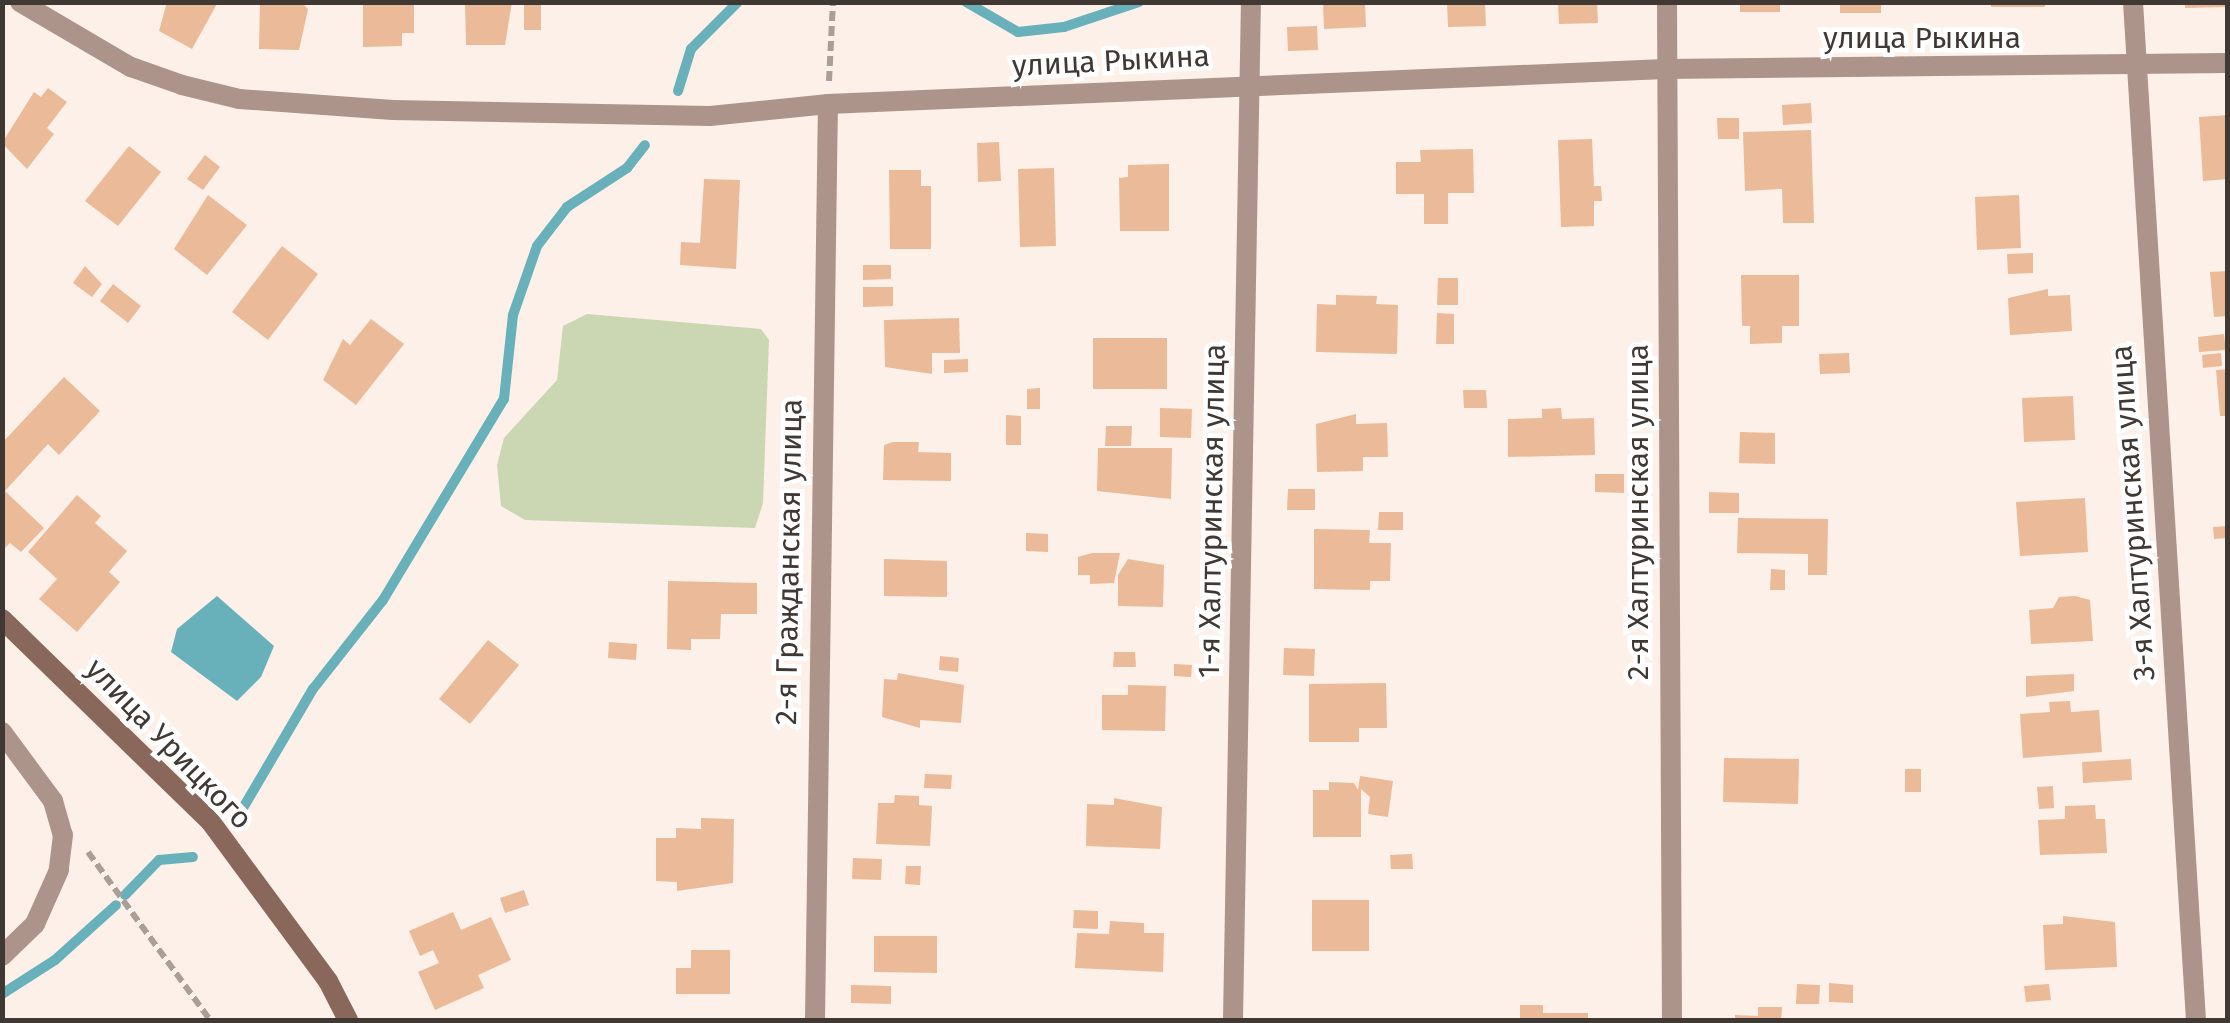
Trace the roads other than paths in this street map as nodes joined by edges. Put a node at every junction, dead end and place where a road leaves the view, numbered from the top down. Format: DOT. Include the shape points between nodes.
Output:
graph roads {
  1 [pos="20,2"];
  2 [pos="1251,2"];
  3 [pos="1667,2"];
  4 [pos="2133,2"];
  5 [pos="2228,63"];
  6 [pos="2136,68"];
  7 [pos="1665,69"];
  8 [pos="1250,85"];
  9 [pos="828,104"];
  10 [pos="2,619"];
  11 [pos="2,732"];
  12 [pos="2,956"];
  13 [pos="348,1020"];
  14 [pos="815,1020"];
  15 [pos="1233,1020"];
  16 [pos="1672,1020"];
  17 [pos="2196,1020"];
  1 -- 9 [label="street, улица Рыкина" via="131,67 239,100 674,115"];
  2 -- 8 [label="street, 1-я Халтуринская улица"];
  3 -- 7 [label="street, 2-я Халтуринская улица"];
  4 -- 6 [label="street, 3-я Халтуринская улица"];
  5 -- 6 [label="street, улица Рыкина"];
  6 -- 7 [label="street, улица Рыкина"];
  6 -- 17 [label="street, 3-я Халтуринская улица"];
  7 -- 8 [label="street, улица Рыкина"];
  7 -- 16 [label="street, 2-я Халтуринская улица"];
  8 -- 9 [label="street, улица Рыкина"];
  8 -- 15 [label="street, 1-я Халтуринская улица"];
  9 -- 14 [label="street, 2-я Гражданская улица"];
  10 -- 13 [label="main road, улица Урицкого" via="210,821 328,981"];
  11 -- 12 [label="street" via="54,801 63,835 59,870 35,924"];
}
